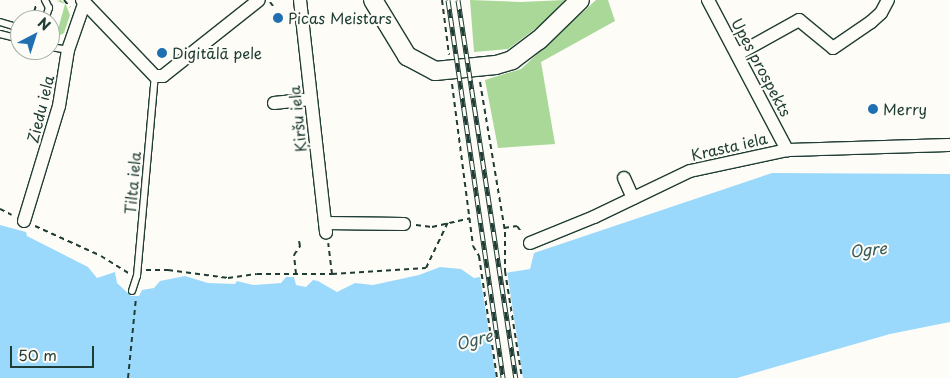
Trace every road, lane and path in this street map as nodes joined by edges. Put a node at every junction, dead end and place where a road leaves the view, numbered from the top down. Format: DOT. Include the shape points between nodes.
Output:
graph roads {
  1 [pos="44,0"];
  2 [pos="259,0"];
  3 [pos="300,0"];
  4 [pos="373,0"];
  5 [pos="442,0"];
  6 [pos="580,0"];
  7 [pos="708,0"];
  8 [pos="888,0"];
  9 [pos="80,1"];
  10 [pos="35,10"];
  11 [pos="60,49"];
  12 [pos="68,50"];
  13 [pos="738,54"];
  14 [pos="450,61"];
  15 [pos="478,68"];
  16 [pos="155,76"];
  17 [pos="311,99"];
  18 [pos="274,103"];
  19 [pos="950,145"];
  20 [pos="787,150"];
  21 [pos="624,178"];
  22 [pos="633,198"];
  23 [pos="0,209"];
  24 [pos="470,218"];
  25 [pos="24,221"];
  26 [pos="448,222"];
  27 [pos="404,224"];
  28 [pos="517,226"];
  29 [pos="326,228"];
  30 [pos="504,228"];
  31 [pos="299,241"];
  32 [pos="530,243"];
  33 [pos="137,271"];
  34 [pos="296,274"];
  35 [pos="332,274"];
  36 [pos="134,293"];
  37 [pos="128,378"];
  38 [pos="497,378"];
  39 [pos="522,378"];
  1 -- 10 [label="path" via="37,3"];
  2 -- 16 [label="street" via="170,71 163,76"];
  3 -- 17 [label="street, Ķiršu iela"];
  4 -- 14 [label="main road" via="413,62 428,70"];
  5 -- 14 [label="path"];
  6 -- 15 [label="main road" via="539,40 512,60"];
  7 -- 13 [label="street, Upes prospekts"];
  8 -- 13 [label="street" via="876,18 832,48 799,20"];
  9 -- 12 [label="street, Ziedu iela"];
  9 -- 16 [label="street"];
  11 -- 12 [label="lane"];
  12 -- 25 [label="street, Ziedu iela" via="59,106"];
  13 -- 20 [label="street, Upes prospekts"];
  14 -- 15 [label="main road"];
  14 -- 24 [label="path"];
  15 -- 30 [label="path"];
  16 -- 33 [label="lane, Tilta iela"];
  17 -- 18 [label="street"];
  17 -- 29 [label="street, Ķiršu iela"];
  19 -- 20 [label="street, Krasta iela"];
  20 -- 22 [label="street, Krasta iela" via="690,170"];
  21 -- 22 [label="street"];
  22 -- 32 [label="street, Krasta iela"];
  23 -- 25 [label="path"];
  24 -- 26 [label="path"];
  24 -- 38 [label="path" via="473,246 479,256"];
  25 -- 33 [label="path" via="101,256 124,272 131,274"];
  26 -- 27 [label="path" via="432,227"];
  26 -- 35 [label="path" via="426,268"];
  27 -- 29 [label="street"];
  28 -- 30 [label="path"];
  29 -- 35 [label="path"];
  30 -- 39 [label="path" via="505,271"];
  31 -- 34 [label="path" via="300,246 294,255"];
  33 -- 34 [label="path" via="168,270 228,278"];
  33 -- 36 [label="lane, Tilta iela"];
  34 -- 35 [label="path"];
  36 -- 37 [label="path"];
}
